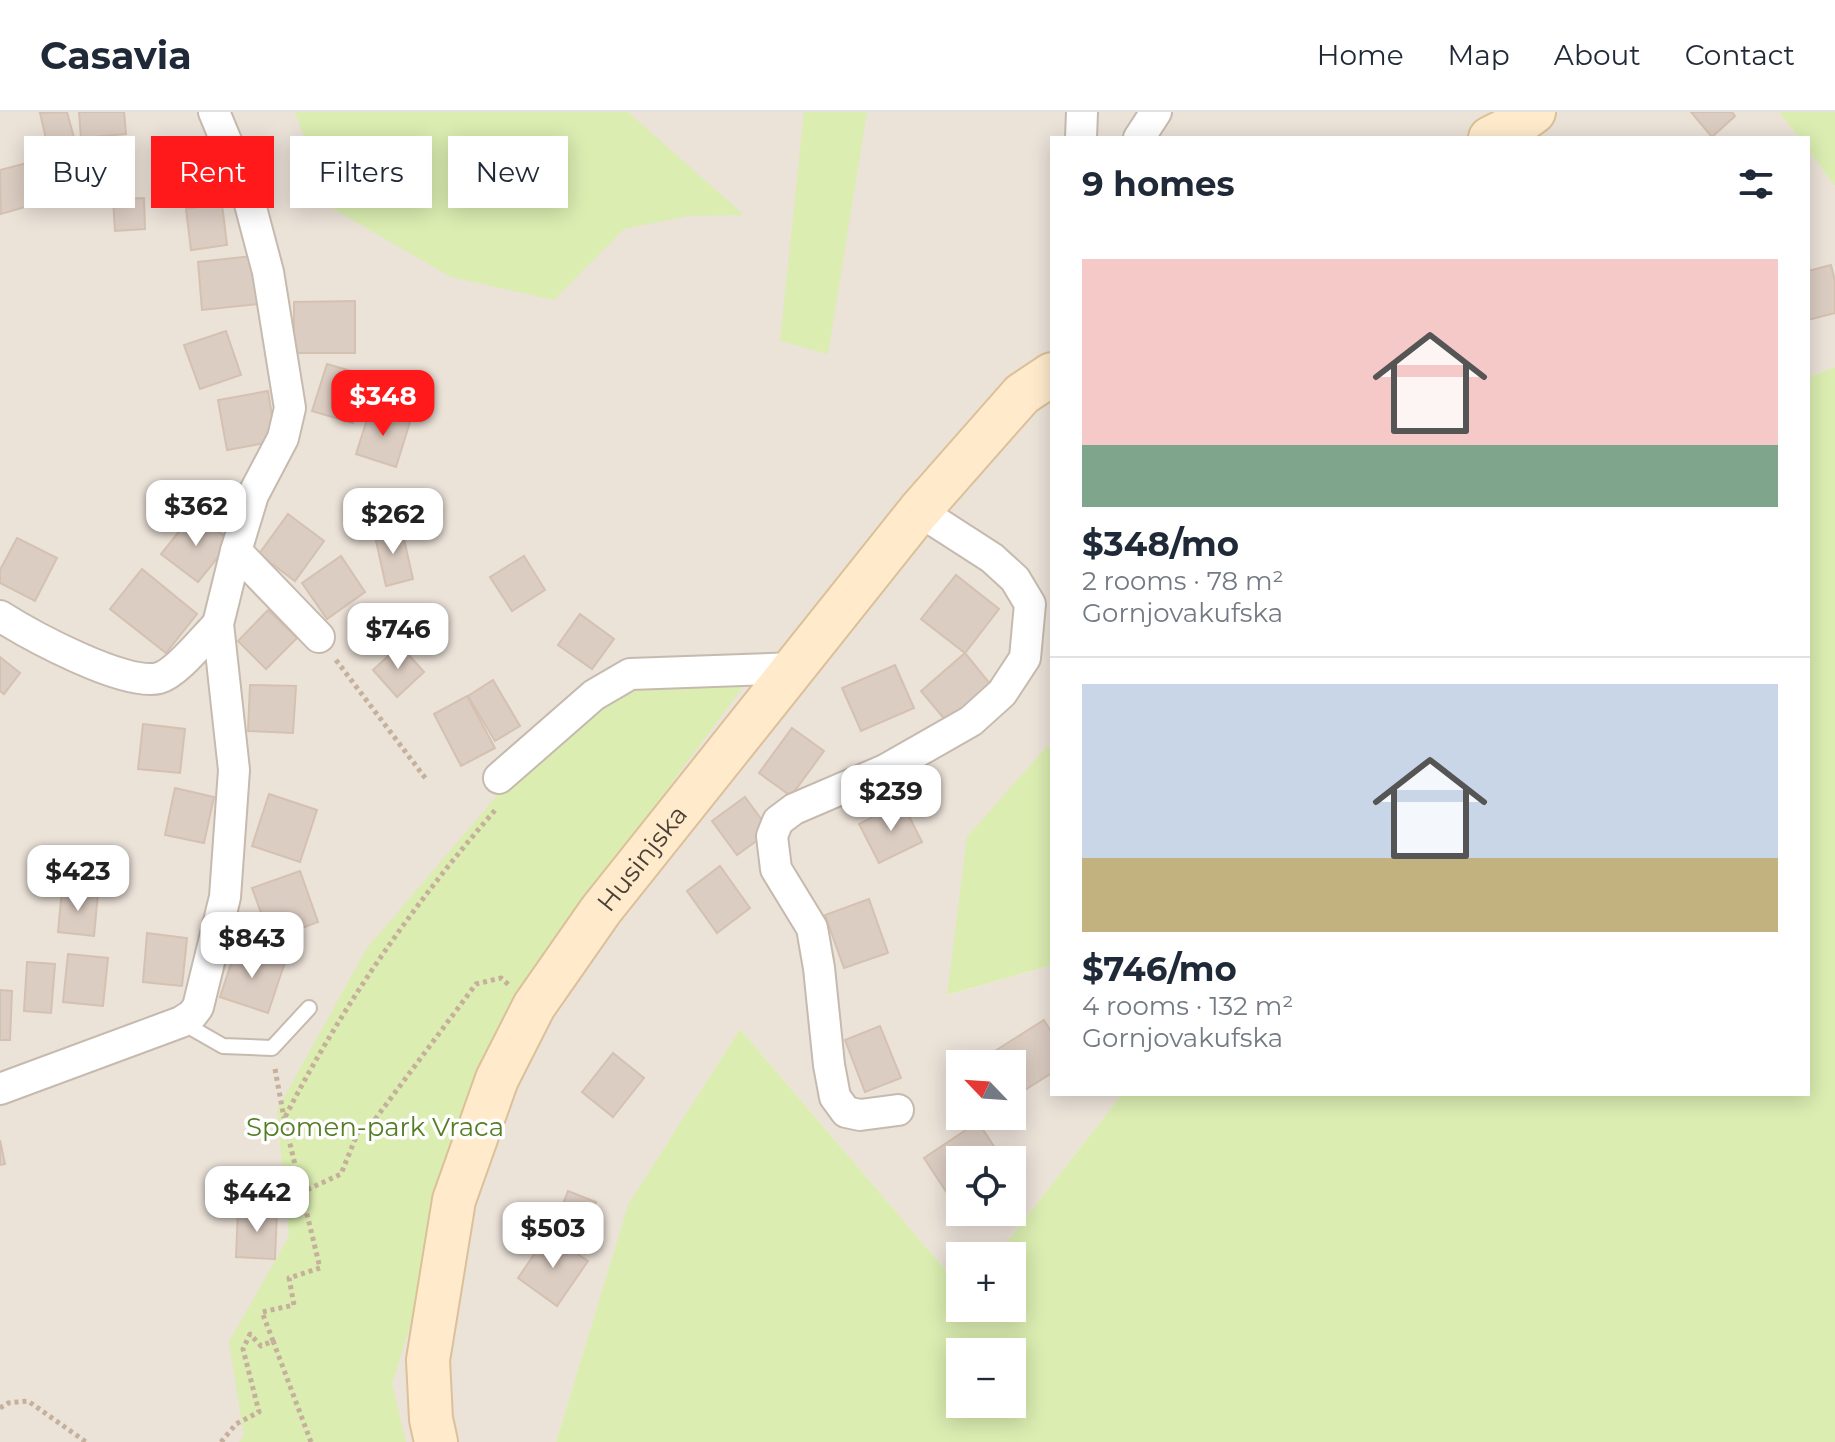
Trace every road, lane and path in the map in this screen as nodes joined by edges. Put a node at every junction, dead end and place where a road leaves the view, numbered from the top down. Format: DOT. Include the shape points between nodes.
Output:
graph roads {
  1 [pos="214,112"];
  2 [pos="1082,112"];
  3 [pos="1156,112"];
  4 [pos="1081,136"];
  5 [pos="1140,136"];
  6 [pos="1050,375"];
  7 [pos="919,511"];
  8 [pos="236,551"];
  9 [pos="0,616"];
  10 [pos="218,624"];
  11 [pos="319,637"];
  12 [pos="796,668"];
  13 [pos="499,778"];
  14 [pos="426,779"];
  15 [pos="377,960"];
  16 [pos="534,1006"];
  17 [pos="309,1008"];
  18 [pos="181,1022"];
  19 [pos="272,1048"];
  20 [pos="0,1089"];
  21 [pos="898,1110"];
  22 [pos="284,1119"];
  23 [pos="300,1193"];
  24 [pos="273,1341"];
  25 [pos="0,1408"];
  26 [pos="86,1442"];
  27 [pos="221,1442"];
  28 [pos="311,1442"];
  29 [pos="436,1442"];
  1 -- 8 [label="street" via="246,189 268,272 290,408 283,438 253,495"];
  2 -- 4 [label="street"];
  3 -- 5 [label="street"];
  6 -- 7 [label="main road, Husinjska" via="1022,394"];
  7 -- 12 [label="main road, Husinjska"];
  7 -- 21 [label="street" via="1015,579 1030,604 1025,658 1002,693 971,721 885,770 794,809 778,821 772,836 776,869 812,928 835,1097 846,1112 860,1115"];
  8 -- 10 [label="street"];
  8 -- 11 [label="street"];
  9 -- 10 [label="street" via="78,658 140,678 160,678"];
  10 -- 18 [label="street" via="234,770 225,897 198,1007"];
  11 -- 14 [label="path"];
  12 -- 13 [label="street" via="630,674 594,695"];
  12 -- 16 [label="main road, Husinjska" via="601,910"];
  15 -- 22 [label="path"];
  16 -- 23 [label="path" via="501,978 476,984 373,1122 358,1132 341,1174"];
  16 -- 29 [label="main road, Husinjska" via="497,1079 454,1200 428,1360"];
  17 -- 19 [label="lane"];
  18 -- 19 [label="lane" via="223,1046"];
  18 -- 20 [label="street"];
  19 -- 22 [label="path"];
  22 -- 23 [label="path"];
  23 -- 24 [label="path" via="320,1268 289,1278 294,1305 262,1312"];
  24 -- 27 [label="path" via="261,1346 250,1334 243,1349 259,1412 236,1424"];
  24 -- 28 [label="path"];
  25 -- 26 [label="path" via="28,1401"];
}
